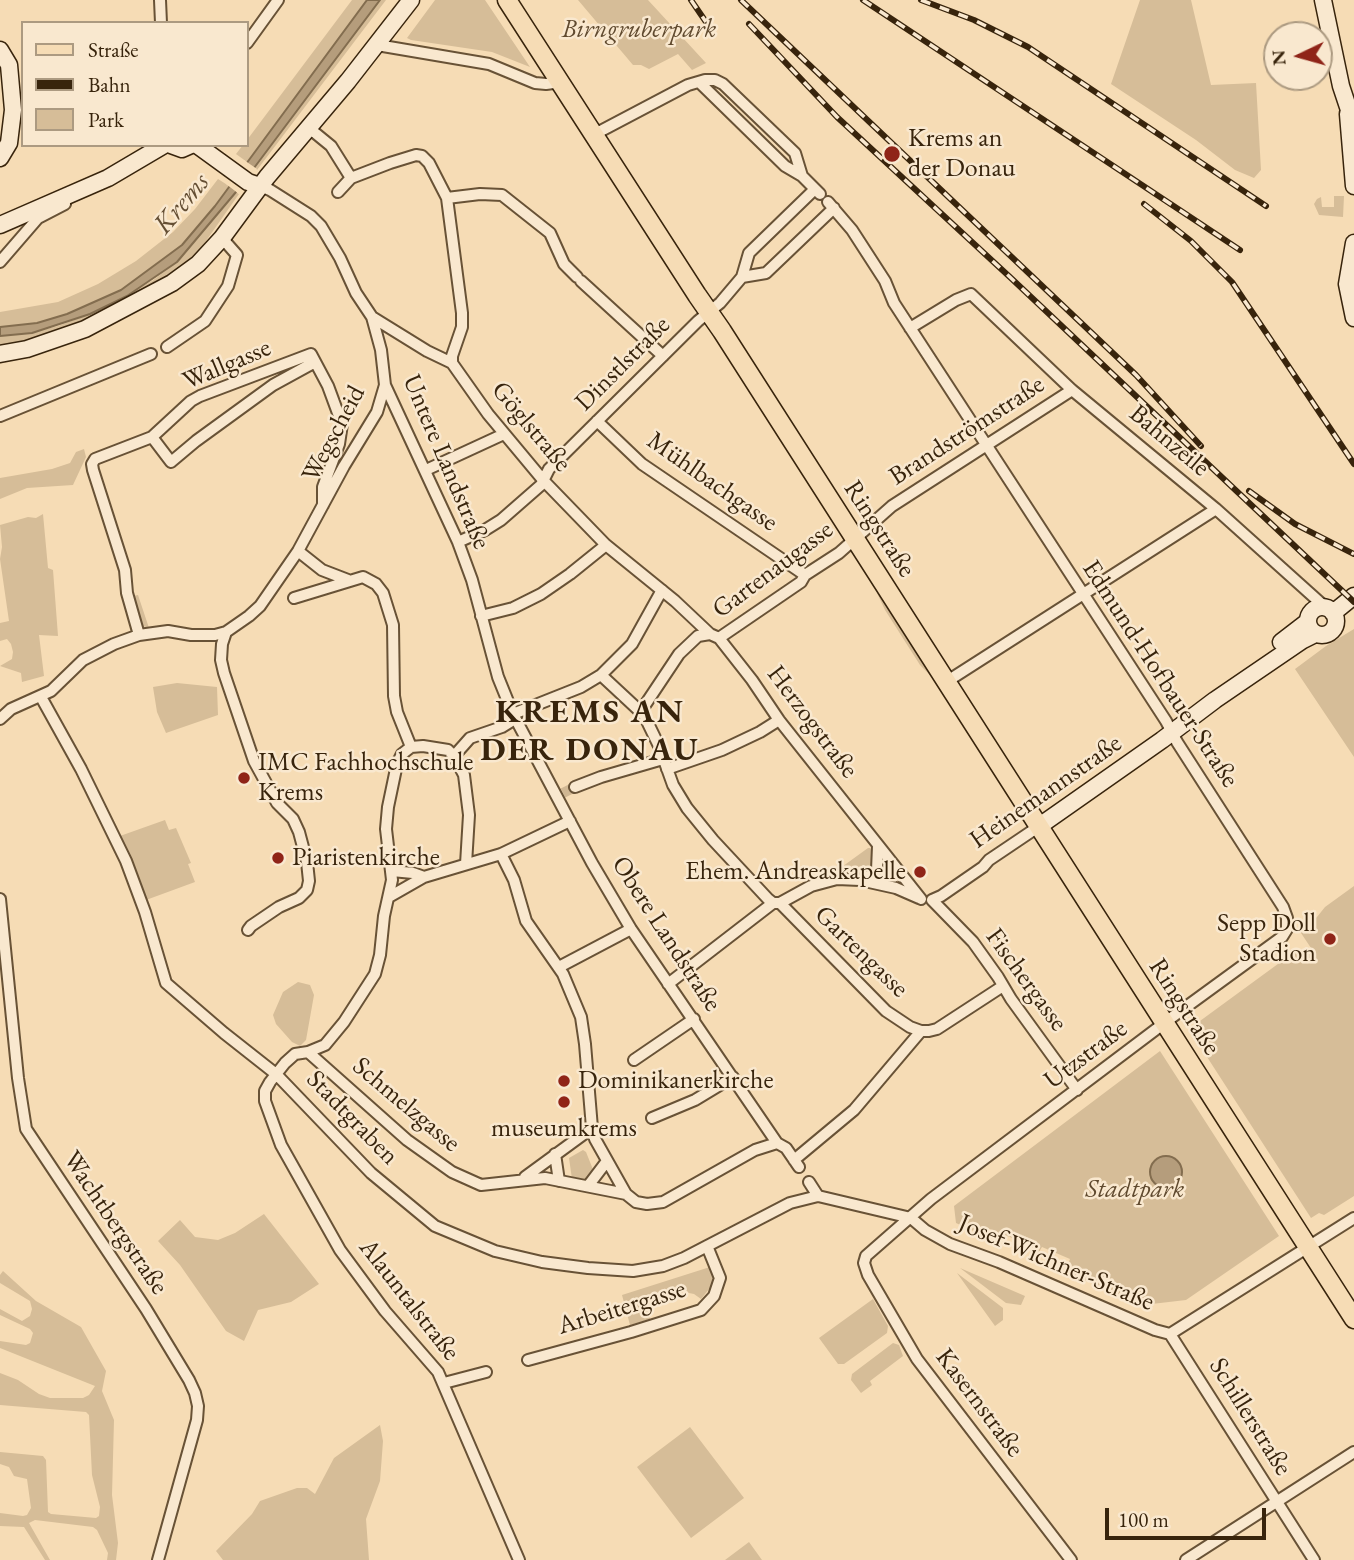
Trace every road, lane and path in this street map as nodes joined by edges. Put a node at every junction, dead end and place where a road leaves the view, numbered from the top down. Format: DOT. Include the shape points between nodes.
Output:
graph roads {
  1 [pos="160,0"];
  2 [pos="278,0"];
  3 [pos="411,0"];
  4 [pos="507,0"];
  5 [pos="1323,0"];
  6 [pos="161,21"];
  7 [pos="248,42"];
  8 [pos="377,45"];
  9 [pos="0,50"];
  10 [pos="561,82"];
  11 [pos="1347,108"];
  12 [pos="1354,125"];
  13 [pos="309,128"];
  14 [pos="594,134"];
  15 [pos="161,147"];
  16 [pos="197,147"];
  17 [pos="1353,156"];
  18 [pos="0,158"];
  19 [pos="351,178"];
  20 [pos="92,184"];
  21 [pos="254,184"];
  22 [pos="1354,186"];
  23 [pos="338,192"];
  24 [pos="447,198"];
  25 [pos="824,198"];
  26 [pos="0,225"];
  27 [pos="222,238"];
  28 [pos="1354,243"];
  29 [pos="0,262"];
  30 [pos="742,277"];
  31 [pos="709,312"];
  32 [pos="372,317"];
  33 [pos="1354,318"];
  34 [pos="910,328"];
  35 [pos="167,347"];
  36 [pos="0,354"];
  37 [pos="151,354"];
  38 [pos="663,356"];
  39 [pos="313,358"];
  40 [pos="452,363"];
  41 [pos="385,385"];
  42 [pos="1072,390"];
  43 [pos="0,416"];
  44 [pos="597,421"];
  45 [pos="504,434"];
  46 [pos="152,437"];
  47 [pos="986,447"];
  48 [pos="426,470"];
  49 [pos="543,480"];
  50 [pos="323,505"];
  51 [pos="1216,509"];
  52 [pos="854,538"];
  53 [pos="457,542"];
  54 [pos="607,545"];
  55 [pos="298,551"];
  56 [pos="805,575"];
  57 [pos="348,580"];
  58 [pos="662,590"];
  59 [pos="1082,595"];
  60 [pos="1354,596"];
  61 [pos="294,598"];
  62 [pos="1329,610"];
  63 [pos="481,617"];
  64 [pos="1311,628"];
  65 [pos="226,632"];
  66 [pos="139,635"];
  67 [pos="715,636"];
  68 [pos="601,676"];
  69 [pos="952,678"];
  70 [pos="41,697"];
  71 [pos="6,707"];
  72 [pos="636,707"];
  73 [pos="513,714"];
  74 [pos="0,719"];
  75 [pos="779,720"];
  76 [pos="1172,733"];
  77 [pos="411,747"];
  78 [pos="454,756"];
  79 [pos="665,764"];
  80 [pos="575,787"];
  81 [pos="570,821"];
  82 [pos="1038,827"];
  83 [pos="878,846"];
  84 [pos="500,854"];
  85 [pos="466,864"];
  86 [pos="392,871"];
  87 [pos="424,877"];
  88 [pos="860,880"];
  89 [pos="388,897"];
  90 [pos="0,899"];
  91 [pos="926,900"];
  92 [pos="776,903"];
  93 [pos="631,929"];
  94 [pos="1287,929"];
  95 [pos="248,930"];
  96 [pos="559,967"];
  97 [pos="668,984"];
  98 [pos="1003,986"];
  99 [pos="694,1019"];
  100 [pos="1164,1024"];
  101 [pos="921,1031"];
  102 [pos="308,1052"];
  103 [pos="634,1060"];
  104 [pos="276,1074"];
  105 [pos="733,1077"];
  106 [pos="1077,1090"];
  107 [pos="652,1118"];
  108 [pos="592,1128"];
  109 [pos="777,1143"];
  110 [pos="555,1154"];
  111 [pos="607,1161"];
  112 [pos="522,1179"];
  113 [pos="559,1181"];
  114 [pos="808,1182"];
  115 [pos="588,1186"];
  116 [pos="626,1194"];
  117 [pos="818,1196"];
  118 [pos="911,1218"];
  119 [pos="1354,1218"];
  120 [pos="707,1246"];
  121 [pos="1308,1246"];
  122 [pos="864,1263"];
  123 [pos="1354,1319"];
  124 [pos="1170,1334"];
  125 [pos="528,1360"];
  126 [pos="486,1372"];
  127 [pos="444,1383"];
  128 [pos="1354,1452"];
  129 [pos="1277,1502"];
  130 [pos="158,1560"];
  131 [pos="519,1560"];
  132 [pos="1071,1560"];
  133 [pos="1186,1560"];
  134 [pos="1314,1560"];
  1 -- 6 [label="street"];
  2 -- 7 [label="street"];
  3 -- 8 [label="street"];
  4 -- 10 [label="main road, Ringstraße"];
  5 -- 11 [label="street"];
  8 -- 10 [label="street" via="489,64 535,83"];
  8 -- 13 [label="street"];
  9 -- 18 [label="street" via="9,65 13,110 9,143"];
  10 -- 14 [label="main road, Ringstraße"];
  11 -- 12 [label="street"];
  11 -- 17 [label="street"];
  13 -- 19 [label="street" via="331,146"];
  13 -- 21 [label="street"];
  14 -- 25 [label="street, Edmund-Hofbauer-Straße" via="699,82"];
  14 -- 31 [label="main road, Ringstraße"];
  15 -- 20 [label="street"];
  16 -- 21 [label="street"];
  17 -- 22 [label="street"];
  19 -- 23 [label="street"];
  19 -- 24 [label="street" via="422,156"];
  20 -- 26 [label="street"];
  20 -- 29 [label="street" via="82,195 38,218"];
  21 -- 27 [label="street"];
  21 -- 32 [label="street, Untere Landstraße" via="312,216 321,226"];
  24 -- 38 [label="street" via="502,195 550,233 565,264"];
  24 -- 40 [label="street" via="462,313"];
  25 -- 30 [label="street" via="749,253"];
  25 -- 30 [label="street" via="766,273"];
  25 -- 34 [label="street, Edmund-Hofbauer-Straße" via="852,230"];
  27 -- 35 [label="street" via="237,255 228,286 209,317"];
  27 -- 36 [label="street" via="188,272 130,307 57,341"];
  28 -- 33 [label="street" via="1347,284"];
  30 -- 31 [label="street, Dinstlstraße"];
  31 -- 38 [label="street, Dinstlstraße"];
  31 -- 52 [label="main road, Ringstraße"];
  32 -- 40 [label="street, Göglstraße"];
  32 -- 41 [label="street, Untere Landstraße"];
  34 -- 42 [label="street, Bahnzeile" via="971,295"];
  34 -- 47 [label="street, Edmund-Hofbauer-Straße"];
  37 -- 43 [label="street"];
  38 -- 44 [label="street, Dinstlstraße"];
  39 -- 46 [label="street, Wallgasse" via="191,401"];
  39 -- 46 [label="street" via="171,462"];
  39 -- 50 [label="street" via="342,424 323,487"];
  40 -- 45 [label="street, Göglstraße"];
  41 -- 48 [label="street, Untere Landstraße"];
  41 -- 50 [label="street, Wegscheid" via="377,412"];
  42 -- 47 [label="street, Brandströmstraße"];
  42 -- 51 [label="street, Bahnzeile"];
  44 -- 49 [label="street, Dinstlstraße"];
  44 -- 56 [label="street, Mühlbachgasse" via="642,464"];
  45 -- 48 [label="street"];
  45 -- 49 [label="street, Göglstraße"];
  46 -- 66 [label="street, Wallgasse" via="104,454 92,464 125,570"];
  47 -- 52 [label="street, Brandströmstraße" via="892,506"];
  47 -- 59 [label="street, Edmund-Hofbauer-Straße"];
  48 -- 53 [label="street, Untere Landstraße"];
  49 -- 53 [label="street, Dinstlstraße" via="501,520"];
  49 -- 54 [label="street, Göglstraße"];
  50 -- 55 [label="street, Wegscheid"];
  51 -- 59 [label="street"];
  51 -- 62 [label="street, Bahnzeile"];
  52 -- 56 [label="street, Gartenaugasse"];
  52 -- 69 [label="main road, Ringstraße"];
  53 -- 63 [label="street, Untere Landstraße"];
  54 -- 58 [label="street, Göglstraße"];
  54 -- 63 [label="street" via="541,594"];
  55 -- 57 [label="street"];
  55 -- 65 [label="street, Wegscheid" via="260,606"];
  56 -- 67 [label="street, Gartenaugasse" via="791,589"];
  57 -- 61 [label="street"];
  57 -- 77 [label="street" via="363,577 376,584 389,606 394,696"];
  58 -- 67 [label="street, Herzogstraße"];
  58 -- 68 [label="street" via="632,644"];
  59 -- 69 [label="street"];
  59 -- 76 [label="street, Edmund-Hofbauer-Straße"];
  60 -- 62 [label="street"];
  62 -- 64 [label="street" via="1312,610"];
  62 -- 64 [label="street" via="1336,623 1331,632 1326,635"];
  63 -- 73 [label="street, Untere Landstraße"];
  64 -- 76 [label="street, Heinemannstraße" via="1217,687"];
  65 -- 66 [label="street"];
  65 -- 95 [label="street" via="221,660 254,761 277,803 293,819 309,881 299,898"];
  66 -- 70 [label="street" via="83,660"];
  67 -- 72 [label="street, Gartenaugasse" via="698,636 690,643"];
  67 -- 75 [label="street, Herzogstraße"];
  68 -- 72 [label="street"];
  68 -- 73 [label="street" via="547,704"];
  69 -- 82 [label="main road, Ringstraße"];
  70 -- 71 [label="street"];
  70 -- 104 [label="street, Stadtgraben" via="126,861 166,982"];
  71 -- 74 [label="street"];
  72 -- 79 [label="street, Gartengasse" via="652,728"];
  73 -- 78 [label="street" via="502,727 478,733"];
  73 -- 81 [label="street, Obere Landstraße" via="560,794"];
  75 -- 79 [label="street" via="722,750"];
  75 -- 83 [label="street, Herzogstraße"];
  76 -- 82 [label="street, Heinemannstraße"];
  76 -- 94 [label="street, Edmund-Hofbauer-Straße" via="1283,907"];
  77 -- 78 [label="street" via="438,747"];
  77 -- 86 [label="street" via="397,764 389,799 386,829"];
  78 -- 85 [label="street" via="464,775 469,815"];
  79 -- 80 [label="street"];
  79 -- 92 [label="street, Gartengasse" via="698,822"];
  81 -- 84 [label="street"];
  81 -- 93 [label="street, Obere Landstraße"];
  82 -- 91 [label="street, Heinemannstraße" via="941,896"];
  82 -- 100 [label="main road, Ringstraße"];
  83 -- 88 [label="street" via="877,870"];
  83 -- 91 [label="street, Fischergasse"];
  84 -- 85 [label="street"];
  84 -- 96 [label="street" via="514,880 526,921"];
  85 -- 87 [label="street"];
  86 -- 87 [label="street"];
  86 -- 89 [label="street"];
  87 -- 89 [label="street"];
  88 -- 91 [label="street"];
  88 -- 92 [label="street" via="824,882"];
  89 -- 102 [label="street" via="375,974 325,1045"];
  90 -- 130 [label="street, Wachtbergstraße" via="26,1129 146,1309 195,1393 197,1420"];
  91 -- 98 [label="street, Fischergasse" via="973,942"];
  92 -- 97 [label="street"];
  92 -- 101 [label="street, Gartengasse" via="880,1005"];
  93 -- 96 [label="street"];
  93 -- 97 [label="street, Obere Landstraße"];
  94 -- 100 [label="street, Utzstraße"];
  96 -- 108 [label="street" via="580,1017"];
  97 -- 99 [label="street, Obere Landstraße"];
  98 -- 101 [label="street" via="937,1029"];
  98 -- 106 [label="street, Fischergasse"];
  99 -- 103 [label="street"];
  99 -- 105 [label="street, Obere Landstraße"];
  100 -- 106 [label="street, Utzstraße"];
  100 -- 121 [label="main road, Ringstraße"];
  101 -- 109 [label="street, Obere Landstraße" via="854,1110 797,1163"];
  102 -- 104 [label="street" via="295,1054"];
  102 -- 112 [label="street, Schmelzgasse" via="407,1140 452,1172 481,1185"];
  104 -- 120 [label="street, Stadtgraben" via="371,1173 435,1226 475,1243 542,1262 633,1271 663,1266"];
  104 -- 127 [label="street, Alauntalstraße" via="265,1091 268,1114 308,1195 365,1286 432,1362"];
  105 -- 107 [label="street"];
  105 -- 109 [label="street, Obere Landstraße"];
  106 -- 118 [label="street, Utzstraße"];
  108 -- 110 [label="street"];
  108 -- 111 [label="street"];
  109 -- 116 [label="street, Schmelzgasse" via="755,1150 663,1202 636,1202"];
  110 -- 112 [label="street"];
  110 -- 113 [label="street"];
  111 -- 115 [label="street"];
  111 -- 116 [label="street"];
  112 -- 113 [label="street, Schmelzgasse"];
  113 -- 115 [label="street, Schmelzgasse"];
  114 -- 117 [label="street"];
  115 -- 116 [label="street, Schmelzgasse"];
  117 -- 118 [label="street"];
  117 -- 120 [label="street, Stadtgraben" via="790,1203"];
  118 -- 122 [label="street, Utzstraße" via="871,1249"];
  118 -- 124 [label="street, Josef-Wichner-Straße" via="950,1244"];
  119 -- 121 [label="street"];
  120 -- 125 [label="street, Arbeitergasse" via="720,1278 714,1296 701,1310"];
  121 -- 123 [label="main road, Ringstraße"];
  121 -- 124 [label="street"];
  122 -- 132 [label="street, Kasernstraße" via="917,1359"];
  124 -- 129 [label="street, Schillerstraße"];
  126 -- 127 [label="street"];
  127 -- 131 [label="street, Alauntalstraße"];
  128 -- 129 [label="street"];
  129 -- 133 [label="street"];
  129 -- 134 [label="street, Schillerstraße"];
}
